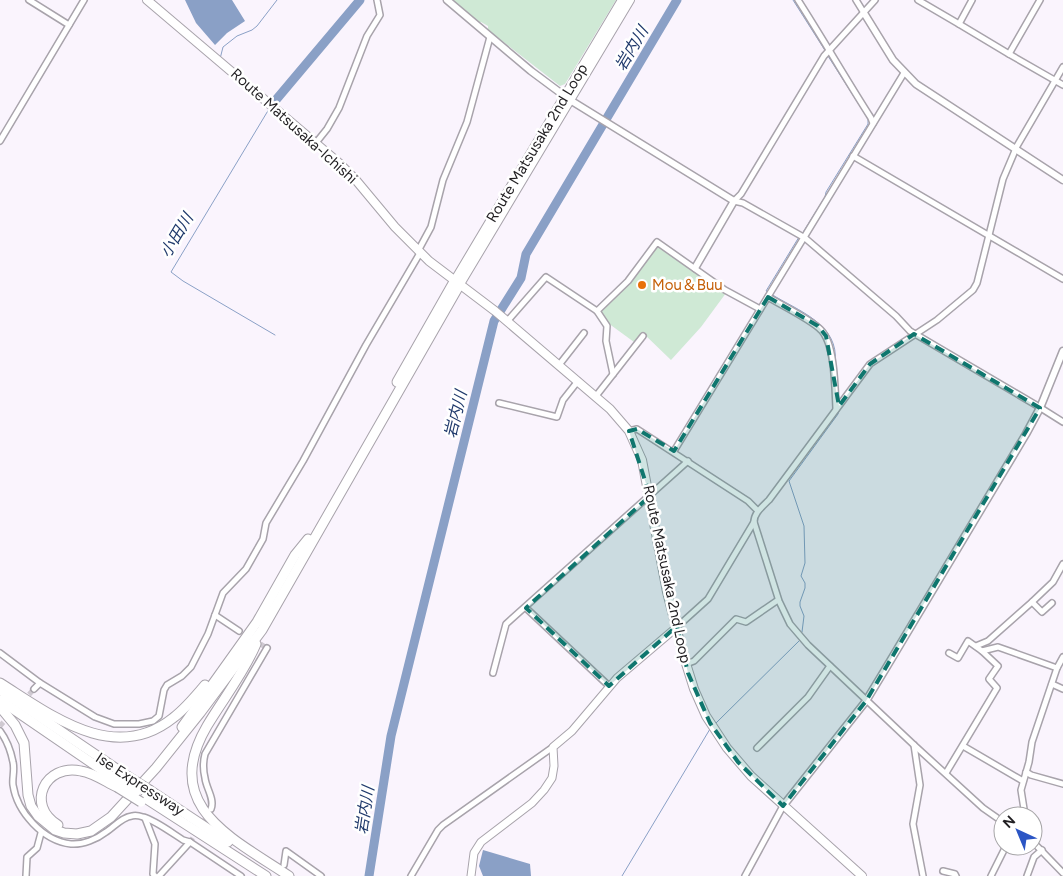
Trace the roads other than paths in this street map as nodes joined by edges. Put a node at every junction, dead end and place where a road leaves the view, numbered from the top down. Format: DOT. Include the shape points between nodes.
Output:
graph roads {
  1 [pos="29,0"];
  2 [pos="84,0"];
  3 [pos="147,0"];
  4 [pos="377,0"];
  5 [pos="447,0"];
  6 [pos="622,0"];
  7 [pos="630,0"];
  8 [pos="798,0"];
  9 [pos="856,0"];
  10 [pos="875,0"];
  11 [pos="918,0"];
  12 [pos="972,0"];
  13 [pos="1040,0"];
  14 [pos="864,13"];
  15 [pos="959,24"];
  16 [pos="69,25"];
  17 [pos="490,36"];
  18 [pos="830,51"];
  19 [pos="1010,54"];
  20 [pos="1063,67"];
  21 [pos="904,72"];
  22 [pos="1054,80"];
  23 [pos="1063,85"];
  24 [pos="568,98"];
  25 [pos="873,123"];
  26 [pos="0,141"];
  27 [pos="315,144"];
  28 [pos="1016,150"];
  29 [pos="853,156"];
  30 [pos="1063,180"];
  31 [pos="734,201"];
  32 [pos="802,236"];
  33 [pos="988,236"];
  34 [pos="419,252"];
  35 [pos="695,268"];
  36 [pos="1063,279"];
  37 [pos="457,282"];
  38 [pos="769,294"];
  39 [pos="760,309"];
  40 [pos="597,312"];
  41 [pos="506,318"];
  42 [pos="584,333"];
  43 [pos="914,334"];
  44 [pos="643,336"];
  45 [pos="1063,351"];
  46 [pos="559,365"];
  47 [pos="612,374"];
  48 [pos="578,381"];
  49 [pos="596,396"];
  50 [pos="499,403"];
  51 [pos="838,407"];
  52 [pos="1040,408"];
  53 [pos="1063,422"];
  54 [pos="629,431"];
  55 [pos="674,451"];
  56 [pos="688,461"];
  57 [pos="650,496"];
  58 [pos="758,511"];
  59 [pos="754,522"];
  60 [pos="1063,564"];
  61 [pos="778,600"];
  62 [pos="1032,602"];
  63 [pos="1052,602"];
  64 [pos="526,608"];
  65 [pos="215,614"];
  66 [pos="677,627"];
  67 [pos="239,630"];
  68 [pos="262,630"];
  69 [pos="976,646"];
  70 [pos="267,648"];
  71 [pos="982,651"];
  72 [pos="0,653"];
  73 [pos="948,653"];
  74 [pos="1063,657"];
  75 [pos="686,664"];
  76 [pos="830,666"];
  77 [pos="224,668"];
  78 [pos="1057,668"];
  79 [pos="493,673"];
  80 [pos="0,683"];
  81 [pos="40,683"];
  82 [pos="1052,684"];
  83 [pos="609,686"];
  84 [pos="34,689"];
  85 [pos="1063,689"];
  86 [pos="0,690"];
  87 [pos="0,700"];
  88 [pos="866,700"];
  89 [pos="0,707"];
  90 [pos="0,730"];
  91 [pos="914,746"];
  92 [pos="963,746"];
  93 [pos="553,747"];
  94 [pos="756,748"];
  95 [pos="1026,772"];
  96 [pos="946,773"];
  97 [pos="1023,781"];
  98 [pos="121,782"];
  99 [pos="1063,784"];
  100 [pos="146,797"];
  101 [pos="783,806"];
  102 [pos="1023,806"];
  103 [pos="211,809"];
  104 [pos="993,815"];
  105 [pos="145,817"];
  106 [pos="41,833"];
  107 [pos="190,842"];
  108 [pos="1043,851"];
  109 [pos="1001,856"];
  110 [pos="1035,856"];
  111 [pos="284,864"];
  112 [pos="943,871"];
  113 [pos="1063,873"];
  114 [pos="860,875"];
  115 [pos="26,876"];
  116 [pos="155,876"];
  117 [pos="159,876"];
  118 [pos="241,876"];
  119 [pos="266,876"];
  120 [pos="280,876"];
  121 [pos="288,876"];
  122 [pos="321,876"];
  123 [pos="411,876"];
  124 [pos="471,876"];
  125 [pos="745,876"];
  126 [pos="923,876"];
  127 [pos="956,876"];
  128 [pos="991,876"];
  129 [pos="1027,876"];
  1 -- 16 [label="street"];
  2 -- 16 [label="street"];
  3 -- 27 [label="main road, Route Matsusaka-Ichishi"];
  4 -- 27 [label="street" via="380,15 367,36 339,108"];
  5 -- 17 [label="street"];
  6 -- 24 [label="main road, Route Matsusaka 2nd Loop"];
  7 -- 24 [label="main road, Route Matsusaka 2nd Loop"];
  8 -- 18 [label="street"];
  9 -- 14 [label="street"];
  10 -- 14 [label="street"];
  11 -- 15 [label="street"];
  12 -- 15 [label="street"];
  13 -- 19 [label="street"];
  14 -- 18 [label="street"];
  14 -- 21 [label="street"];
  15 -- 19 [label="street"];
  16 -- 26 [label="street"];
  17 -- 24 [label="street"];
  17 -- 34 [label="street" via="467,122 443,180 431,227"];
  18 -- 25 [label="street"];
  18 -- 31 [label="street"];
  19 -- 22 [label="street"];
  20 -- 22 [label="street"];
  21 -- 25 [label="street"];
  21 -- 28 [label="street" via="916,84"];
  22 -- 23 [label="street"];
  22 -- 28 [label="street"];
  24 -- 31 [label="street"];
  24 -- 37 [label="main road, Route Matsusaka 2nd Loop"];
  25 -- 29 [label="street"];
  27 -- 34 [label="main road, Route Matsusaka-Ichishi" via="340,163"];
  28 -- 30 [label="street"];
  28 -- 33 [label="street" via="1003,179"];
  29 -- 32 [label="street"];
  29 -- 33 [label="street"];
  31 -- 32 [label="street"];
  31 -- 35 [label="street"];
  32 -- 38 [label="street"];
  32 -- 43 [label="street"];
  33 -- 36 [label="street"];
  33 -- 43 [label="street" via="973,290 937,320"];
  34 -- 37 [label="main road, Route Matsusaka-Ichishi"];
  34 -- 65 [label="street" via="266,523 264,539 246,569 223,593"];
  35 -- 39 [label="street"];
  35 -- 40 [label="street" via="658,242 628,281"];
  37 -- 41 [label="main road, Route Matsusaka 2nd Loop"];
  37 -- 68 [label="highway"];
  37 -- 77 [label="highway" via="305,544"];
  38 -- 39 [label="street"];
  38 -- 51 [label="street" via="818,326 826,336"];
  39 -- 55 [label="street"];
  40 -- 41 [label="street" via="546,277"];
  40 -- 47 [label="street" via="607,326 606,341"];
  41 -- 46 [label="main road, Route Matsusaka 2nd Loop"];
  42 -- 46 [label="street"];
  43 -- 51 [label="street" via="870,364"];
  43 -- 52 [label="street"];
  44 -- 47 [label="street"];
  45 -- 52 [label="street"];
  46 -- 48 [label="main road, Route Matsusaka 2nd Loop"];
  47 -- 49 [label="street"];
  48 -- 49 [label="main road, Route Matsusaka 2nd Loop"];
  48 -- 50 [label="street" via="563,400 557,417"];
  49 -- 54 [label="main road, Route Matsusaka 2nd Loop"];
  51 -- 58 [label="street"];
  52 -- 53 [label="street"];
  52 -- 88 [label="street" via="982,511"];
  54 -- 55 [label="street" via="637,429"];
  54 -- 57 [label="main road, Route Matsusaka 2nd Loop" via="642,460"];
  55 -- 56 [label="street"];
  56 -- 57 [label="street"];
  56 -- 58 [label="street"];
  57 -- 64 [label="street"];
  57 -- 66 [label="main road, Route Matsusaka 2nd Loop" via="667,592"];
  58 -- 59 [label="street"];
  59 -- 61 [label="street"];
  59 -- 66 [label="street" via="708,598"];
  60 -- 62 [label="street" via="1053,582"];
  61 -- 75 [label="street" via="746,622 736,619 694,661"];
  61 -- 76 [label="street" via="792,626"];
  62 -- 63 [label="street" via="1042,612"];
  62 -- 69 [label="street" via="988,641"];
  64 -- 79 [label="street" via="506,624"];
  64 -- 83 [label="street"];
  65 -- 67 [label="street"];
  65 -- 81 [label="street" via="191,667 164,690 159,716 153,721 114,724 96,717"];
  66 -- 75 [label="main road, Route Matsusaka 2nd Loop"];
  66 -- 83 [label="main road"];
  68 -- 89 [label="highway" via="156,768 111,817 91,831 64,833 55,830 35,813 28,795 24,743"];
  68 -- 121 [label="highway" via="201,738 193,760 192,780 196,799 208,817"];
  69 -- 71 [label="street"];
  69 -- 73 [label="street" via="968,641 958,658"];
  70 -- 103 [label="street" via="205,754 203,770 213,801"];
  71 -- 78 [label="street" via="998,647"];
  71 -- 92 [label="street" via="998,666 989,679 998,688"];
  72 -- 81 [label="street"];
  74 -- 78 [label="street"];
  75 -- 101 [label="main road, Route Matsusaka 2nd Loop" via="712,726 743,767"];
  76 -- 88 [label="street"];
  76 -- 94 [label="street" via="808,697"];
  77 -- 80 [label="highway" via="184,709 162,726 148,733 118,738 66,724"];
  77 -- 98 [label="highway" via="177,734 104,817 84,827 64,827 51,820 42,805 46,782 61,771 82,771"];
  78 -- 82 [label="street"];
  81 -- 84 [label="street"];
  82 -- 85 [label="street"];
  82 -- 95 [label="street" via="1032,742"];
  83 -- 93 [label="main road" via="572,731"];
  86 -- 98 [label="highway, Ise Expressway"];
  87 -- 98 [label="highway, Ise Expressway"];
  88 -- 91 [label="street"];
  88 -- 101 [label="street"];
  90 -- 106 [label="street" via="14,763 13,784 17,798"];
  91 -- 96 [label="street"];
  91 -- 126 [label="street" via="920,785 913,824"];
  92 -- 96 [label="street"];
  92 -- 97 [label="street"];
  93 -- 123 [label="street" via="443,825"];
  93 -- 124 [label="main road" via="552,778 532,802 481,842 474,853"];
  95 -- 97 [label="street"];
  95 -- 99 [label="street"];
  96 -- 104 [label="street"];
  97 -- 102 [label="street" via="1020,790"];
  98 -- 100 [label="highway, Ise Expressway, bridge"];
  100 -- 119 [label="highway, Ise Expressway"];
  100 -- 120 [label="highway, Ise Expressway"];
  101 -- 114 [label="main road, Route Matsusaka 2nd Loop"];
  101 -- 125 [label="street"];
  105 -- 106 [label="street" via="132,816 92,840 73,844 56,842"];
  105 -- 107 [label="street"];
  105 -- 116 [label="street" via="155,844"];
  106 -- 115 [label="street" via="37,848 27,857"];
  107 -- 117 [label="street"];
  107 -- 118 [label="street"];
  108 -- 113 [label="street"];
  109 -- 128 [label="street"];
  110 -- 129 [label="street"];
  111 -- 122 [label="street" via="286,850"];
  112 -- 127 [label="street"];
}
